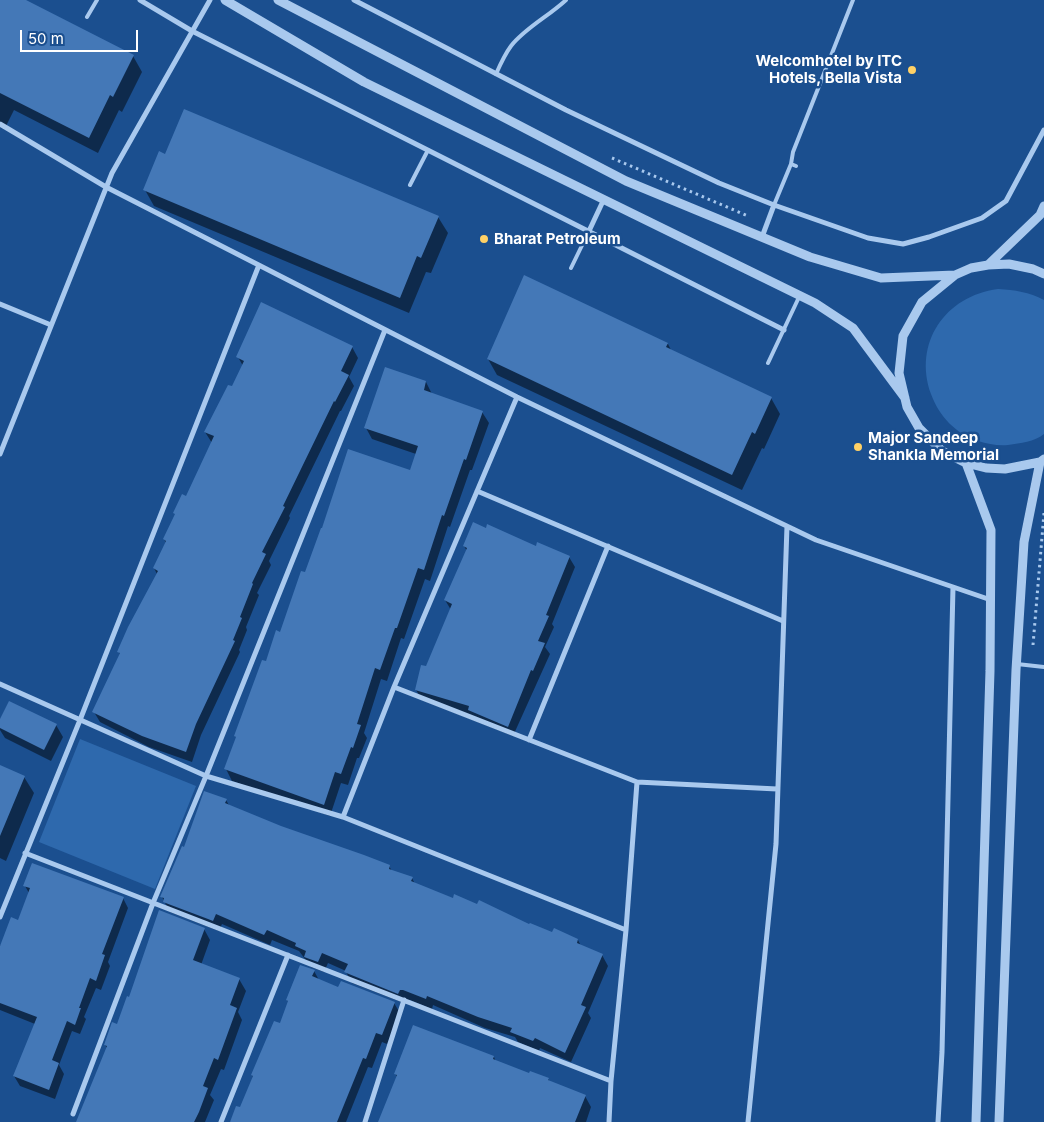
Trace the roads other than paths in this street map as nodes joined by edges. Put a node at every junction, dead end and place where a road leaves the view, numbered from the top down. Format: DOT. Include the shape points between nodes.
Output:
graph roads {
  1 [pos="97,0"];
  2 [pos="140,0"];
  3 [pos="210,0"];
  4 [pos="225,0"];
  5 [pos="278,0"];
  6 [pos="354,0"];
  7 [pos="566,0"];
  8 [pos="853,0"];
  9 [pos="87,17"];
  10 [pos="192,30"];
  11 [pos="496,74"];
  12 [pos="0,124"];
  13 [pos="1044,130"];
  14 [pos="428,150"];
  15 [pos="791,164"];
  16 [pos="796,166"];
  17 [pos="410,185"];
  18 [pos="106,187"];
  19 [pos="604,199"];
  20 [pos="774,205"];
  21 [pos="1044,206"];
  22 [pos="589,231"];
  23 [pos="762,237"];
  24 [pos="259,265"];
  25 [pos="988,265"];
  26 [pos="571,268"];
  27 [pos="1044,274"];
  28 [pos="954,275"];
  29 [pos="800,295"];
  30 [pos="0,304"];
  31 [pos="51,324"];
  32 [pos="385,330"];
  33 [pos="784,330"];
  34 [pos="768,363"];
  35 [pos="517,398"];
  36 [pos="905,398"];
  37 [pos="0,454"];
  38 [pos="1042,460"];
  39 [pos="966,463"];
  40 [pos="477,491"];
  41 [pos="787,526"];
  42 [pos="608,546"];
  43 [pos="953,587"];
  44 [pos="991,600"];
  45 [pos="783,621"];
  46 [pos="1017,664"];
  47 [pos="1044,667"];
  48 [pos="0,684"];
  49 [pos="394,687"];
  50 [pos="80,720"];
  51 [pos="529,740"];
  52 [pos="206,776"];
  53 [pos="637,782"];
  54 [pos="777,790"];
  55 [pos="343,817"];
  56 [pos="25,853"];
  57 [pos="153,903"];
  58 [pos="0,917"];
  59 [pos="626,930"];
  60 [pos="288,956"];
  61 [pos="404,1000"];
  62 [pos="611,1081"];
  63 [pos="73,1114"];
  64 [pos="221,1122"];
  65 [pos="365,1122"];
  66 [pos="609,1122"];
  67 [pos="748,1122"];
  68 [pos="938,1122"];
  69 [pos="976,1122"];
  70 [pos="999,1122"];
  1 -- 9 [label="lane"];
  2 -- 10 [label="street"];
  3 -- 10 [label="street"];
  4 -- 19 [label="street" via="364,82"];
  5 -- 23 [label="street" via="626,181"];
  6 -- 11 [label="street"];
  7 -- 11 [label="lane" via="510,46"];
  8 -- 15 [label="lane"];
  10 -- 14 [label="street"];
  10 -- 18 [label="street"];
  11 -- 20 [label="street" via="701,175"];
  12 -- 18 [label="street"];
  13 -- 20 [label="street" via="1006,202 982,218 929,237 903,244 868,238"];
  14 -- 17 [label="lane"];
  14 -- 22 [label="street"];
  15 -- 16 [label="lane"];
  15 -- 20 [label="lane"];
  18 -- 24 [label="street"];
  18 -- 31 [label="street"];
  19 -- 22 [label="street"];
  19 -- 29 [label="street"];
  20 -- 23 [label="street"];
  21 -- 25 [label="street" via="1040,215"];
  22 -- 26 [label="lane"];
  22 -- 33 [label="street"];
  23 -- 28 [label="street" via="810,257 881,278"];
  24 -- 32 [label="street"];
  24 -- 50 [label="street"];
  25 -- 27 [label="street" via="1009,264"];
  25 -- 28 [label="street"];
  28 -- 36 [label="street" via="922,302 903,336 899,373"];
  29 -- 33 [label="lane"];
  29 -- 36 [label="street" via="853,328"];
  30 -- 31 [label="street"];
  31 -- 37 [label="street"];
  32 -- 35 [label="street"];
  32 -- 52 [label="street"];
  33 -- 34 [label="lane"];
  35 -- 40 [label="street"];
  35 -- 41 [label="street"];
  36 -- 39 [label="street" via="919,428 942,451"];
  38 -- 39 [label="street" via="1005,469"];
  38 -- 46 [label="street" via="1024,542"];
  39 -- 44 [label="street" via="991,530"];
  40 -- 42 [label="street"];
  40 -- 49 [label="street"];
  41 -- 43 [label="street" via="816,540"];
  41 -- 45 [label="street"];
  42 -- 45 [label="street"];
  42 -- 51 [label="street"];
  43 -- 44 [label="street"];
  43 -- 68 [label="street"];
  44 -- 69 [label="street"];
  45 -- 54 [label="street"];
  46 -- 47 [label="lane"];
  46 -- 70 [label="street"];
  48 -- 50 [label="street"];
  49 -- 51 [label="street"];
  49 -- 55 [label="street"];
  50 -- 52 [label="street"];
  50 -- 56 [label="street"];
  51 -- 53 [label="street"];
  52 -- 55 [label="street"];
  52 -- 57 [label="street"];
  53 -- 54 [label="street"];
  53 -- 59 [label="street"];
  54 -- 67 [label="street" via="776,844"];
  55 -- 59 [label="street"];
  56 -- 57 [label="street"];
  56 -- 58 [label="street"];
  57 -- 60 [label="street"];
  57 -- 63 [label="street"];
  59 -- 62 [label="street"];
  60 -- 61 [label="street"];
  60 -- 64 [label="street"];
  61 -- 62 [label="street"];
  61 -- 65 [label="street"];
  62 -- 66 [label="street"];
}
